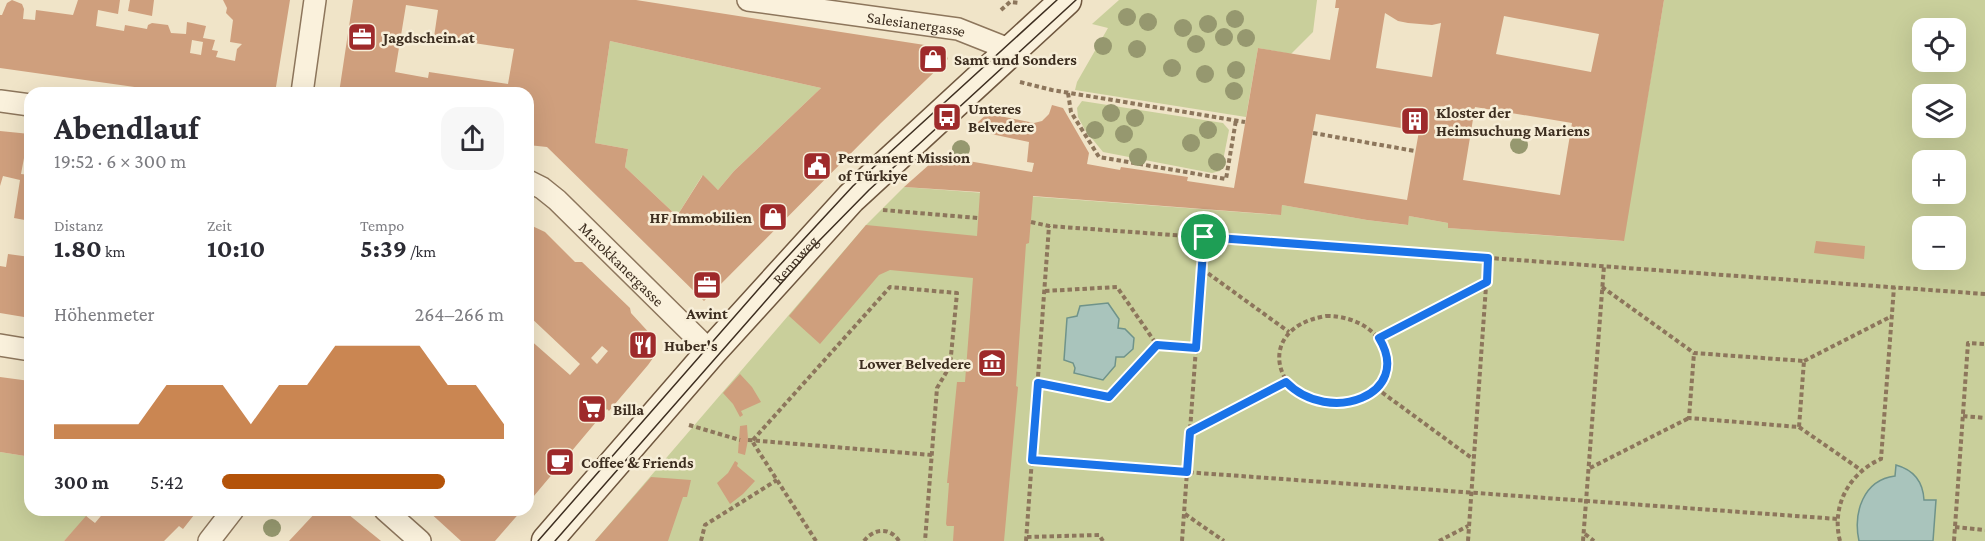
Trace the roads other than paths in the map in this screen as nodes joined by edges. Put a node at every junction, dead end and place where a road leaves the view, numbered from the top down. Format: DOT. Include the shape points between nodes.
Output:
graph roads {
  1 [pos="315,0"];
  2 [pos="748,0"];
  3 [pos="1066,0"];
  4 [pos="1011,50"];
  5 [pos="303,87"];
  6 [pos="0,101"];
  7 [pos="24,104"];
  8 [pos="534,184"];
  9 [pos="0,345"];
  10 [pos="24,349"];
  11 [pos="711,352"];
  12 [pos="228,516"];
  13 [pos="392,516"];
  14 [pos="209,541"];
  15 [pos="420,541"];
  16 [pos="547,541"];
  1 -- 5 [label="street"];
  2 -- 4 [label="street, Salesianergasse" via="958,29"];
  3 -- 4 [label="main road, Rennweg"];
  4 -- 11 [label="main road, Rennweg" via="850,198"];
  6 -- 7 [label="street"];
  8 -- 11 [label="street, Marokkanergasse" via="557,200"];
  9 -- 10 [label="street"];
  11 -- 16 [label="main road, Rennweg"];
  12 -- 14 [label="street"];
  13 -- 15 [label="street"];
}
